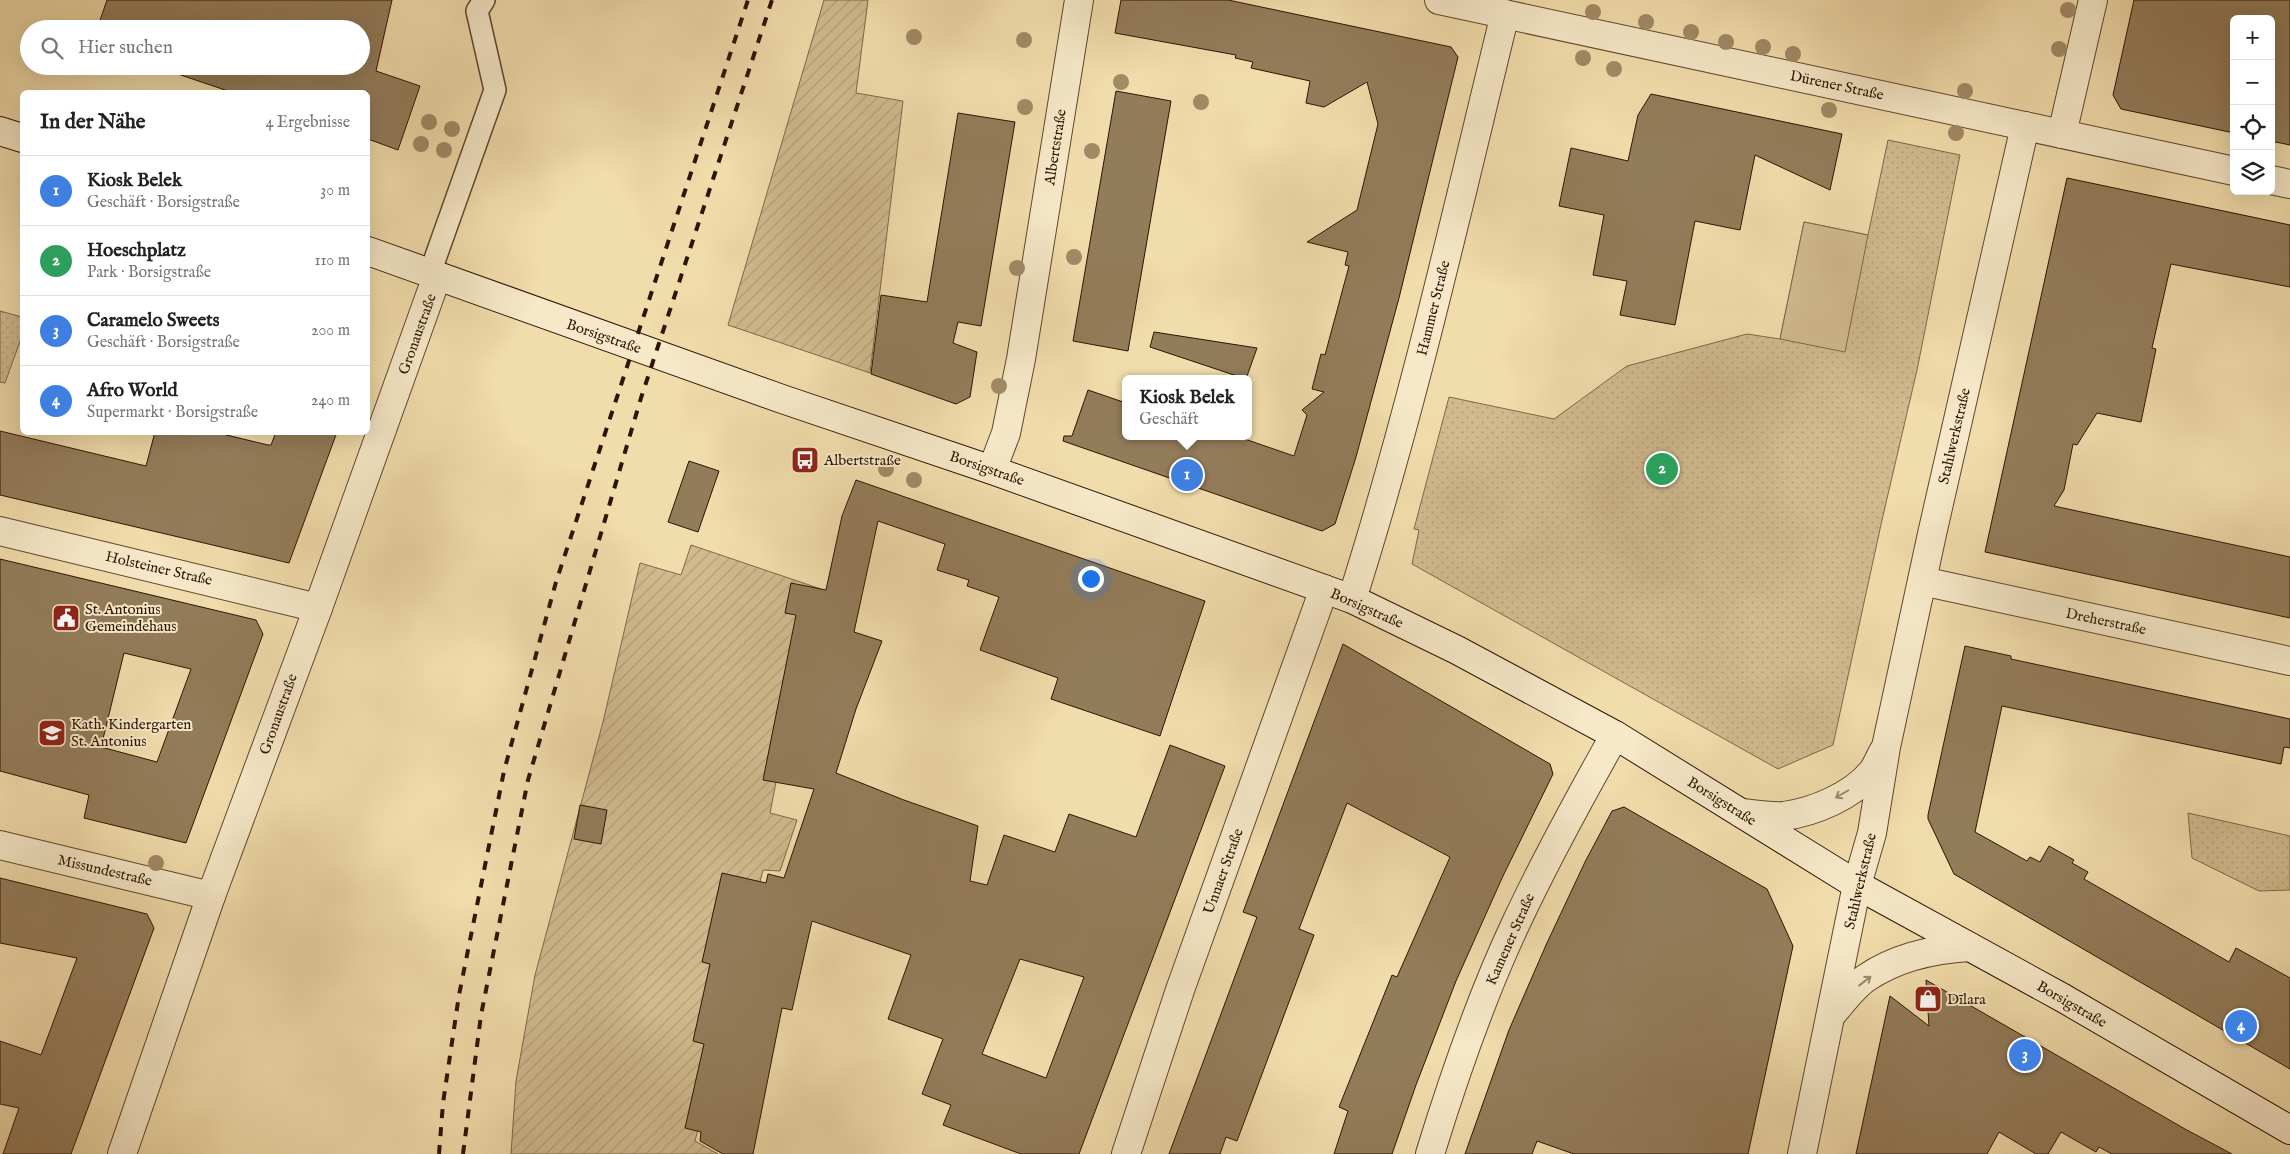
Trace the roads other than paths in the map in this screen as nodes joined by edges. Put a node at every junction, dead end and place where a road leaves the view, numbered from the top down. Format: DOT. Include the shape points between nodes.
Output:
graph roads {
  1 [pos="484,0"];
  2 [pos="1079,0"];
  3 [pos="1439,0"];
  4 [pos="2093,0"];
  5 [pos="1505,14"];
  6 [pos="2025,126"];
  7 [pos="0,131"];
  8 [pos="2062,134"];
  9 [pos="20,137"];
  10 [pos="2230,170"];
  11 [pos="2275,181"];
  12 [pos="2290,184"];
  13 [pos="370,252"];
  14 [pos="433,275"];
  15 [pos="992,470"];
  16 [pos="0,531"];
  17 [pos="1922,581"];
  18 [pos="1324,589"];
  19 [pos="1352,599"];
  20 [pos="318,608"];
  21 [pos="2290,661"];
  22 [pos="1615,736"];
  23 [pos="1886,746"];
  24 [pos="1741,813"];
  25 [pos="0,845"];
  26 [pos="1857,884"];
  27 [pos="211,896"];
  28 [pos="1970,947"];
  29 [pos="1831,1015"];
  30 [pos="2290,1130"];
  31 [pos="122,1154"];
  32 [pos="1126,1154"];
  33 [pos="1430,1154"];
  34 [pos="1802,1154"];
  1 -- 14 [label="lane" via="477,11 495,90"];
  2 -- 15 [label="street, Albertstraße" via="1021,359 1006,433"];
  3 -- 5 [label="street, Dürener Straße"];
  4 -- 8 [label="street"];
  5 -- 6 [label="street, Dürener Straße"];
  5 -- 19 [label="street, Hammer Straße" via="1422,352 1374,532"];
  6 -- 8 [label="street, Dürener Straße"];
  6 -- 17 [label="street, Stahlwerkstraße"];
  7 -- 9 [label="street"];
  8 -- 10 [label="street, Dürener Straße"];
  11 -- 12 [label="street"];
  13 -- 14 [label="street, Borsigstraße"];
  14 -- 15 [label="street, Borsigstraße"];
  14 -- 20 [label="street, Gronaustraße"];
  15 -- 18 [label="street, Borsigstraße"];
  16 -- 20 [label="street, Holsteiner Straße"];
  17 -- 21 [label="street, Dreherstraße"];
  17 -- 23 [label="street, Stahlwerkstraße"];
  18 -- 19 [label="street, Borsigstraße"];
  18 -- 32 [label="street, Unnaer Straße" via="1180,990"];
  19 -- 22 [label="street, Borsigstraße" via="1457,650"];
  20 -- 27 [label="street, Gronaustraße"];
  22 -- 24 [label="street, Borsigstraße"];
  22 -- 33 [label="street, Kamener Straße" via="1515,924 1477,1013"];
  23 -- 24 [label="street, Stahlwerkstraße, one-way" via="1872,772 1857,786 1830,801 1782,816"];
  23 -- 26 [label="street, Stahlwerkstraße" via="1872,833"];
  24 -- 26 [label="street, Borsigstraße"];
  25 -- 27 [label="street, Missundestraße"];
  26 -- 28 [label="street, Borsigstraße"];
  26 -- 29 [label="street, Stahlwerkstraße"];
  27 -- 31 [label="street, Gronaustraße"];
  29 -- 28 [label="street, one-way" via="1865,979 1892,965 1928,952"];
  28 -- 30 [label="street, Borsigstraße"];
  29 -- 34 [label="street, Stahlwerkstraße"];
}
